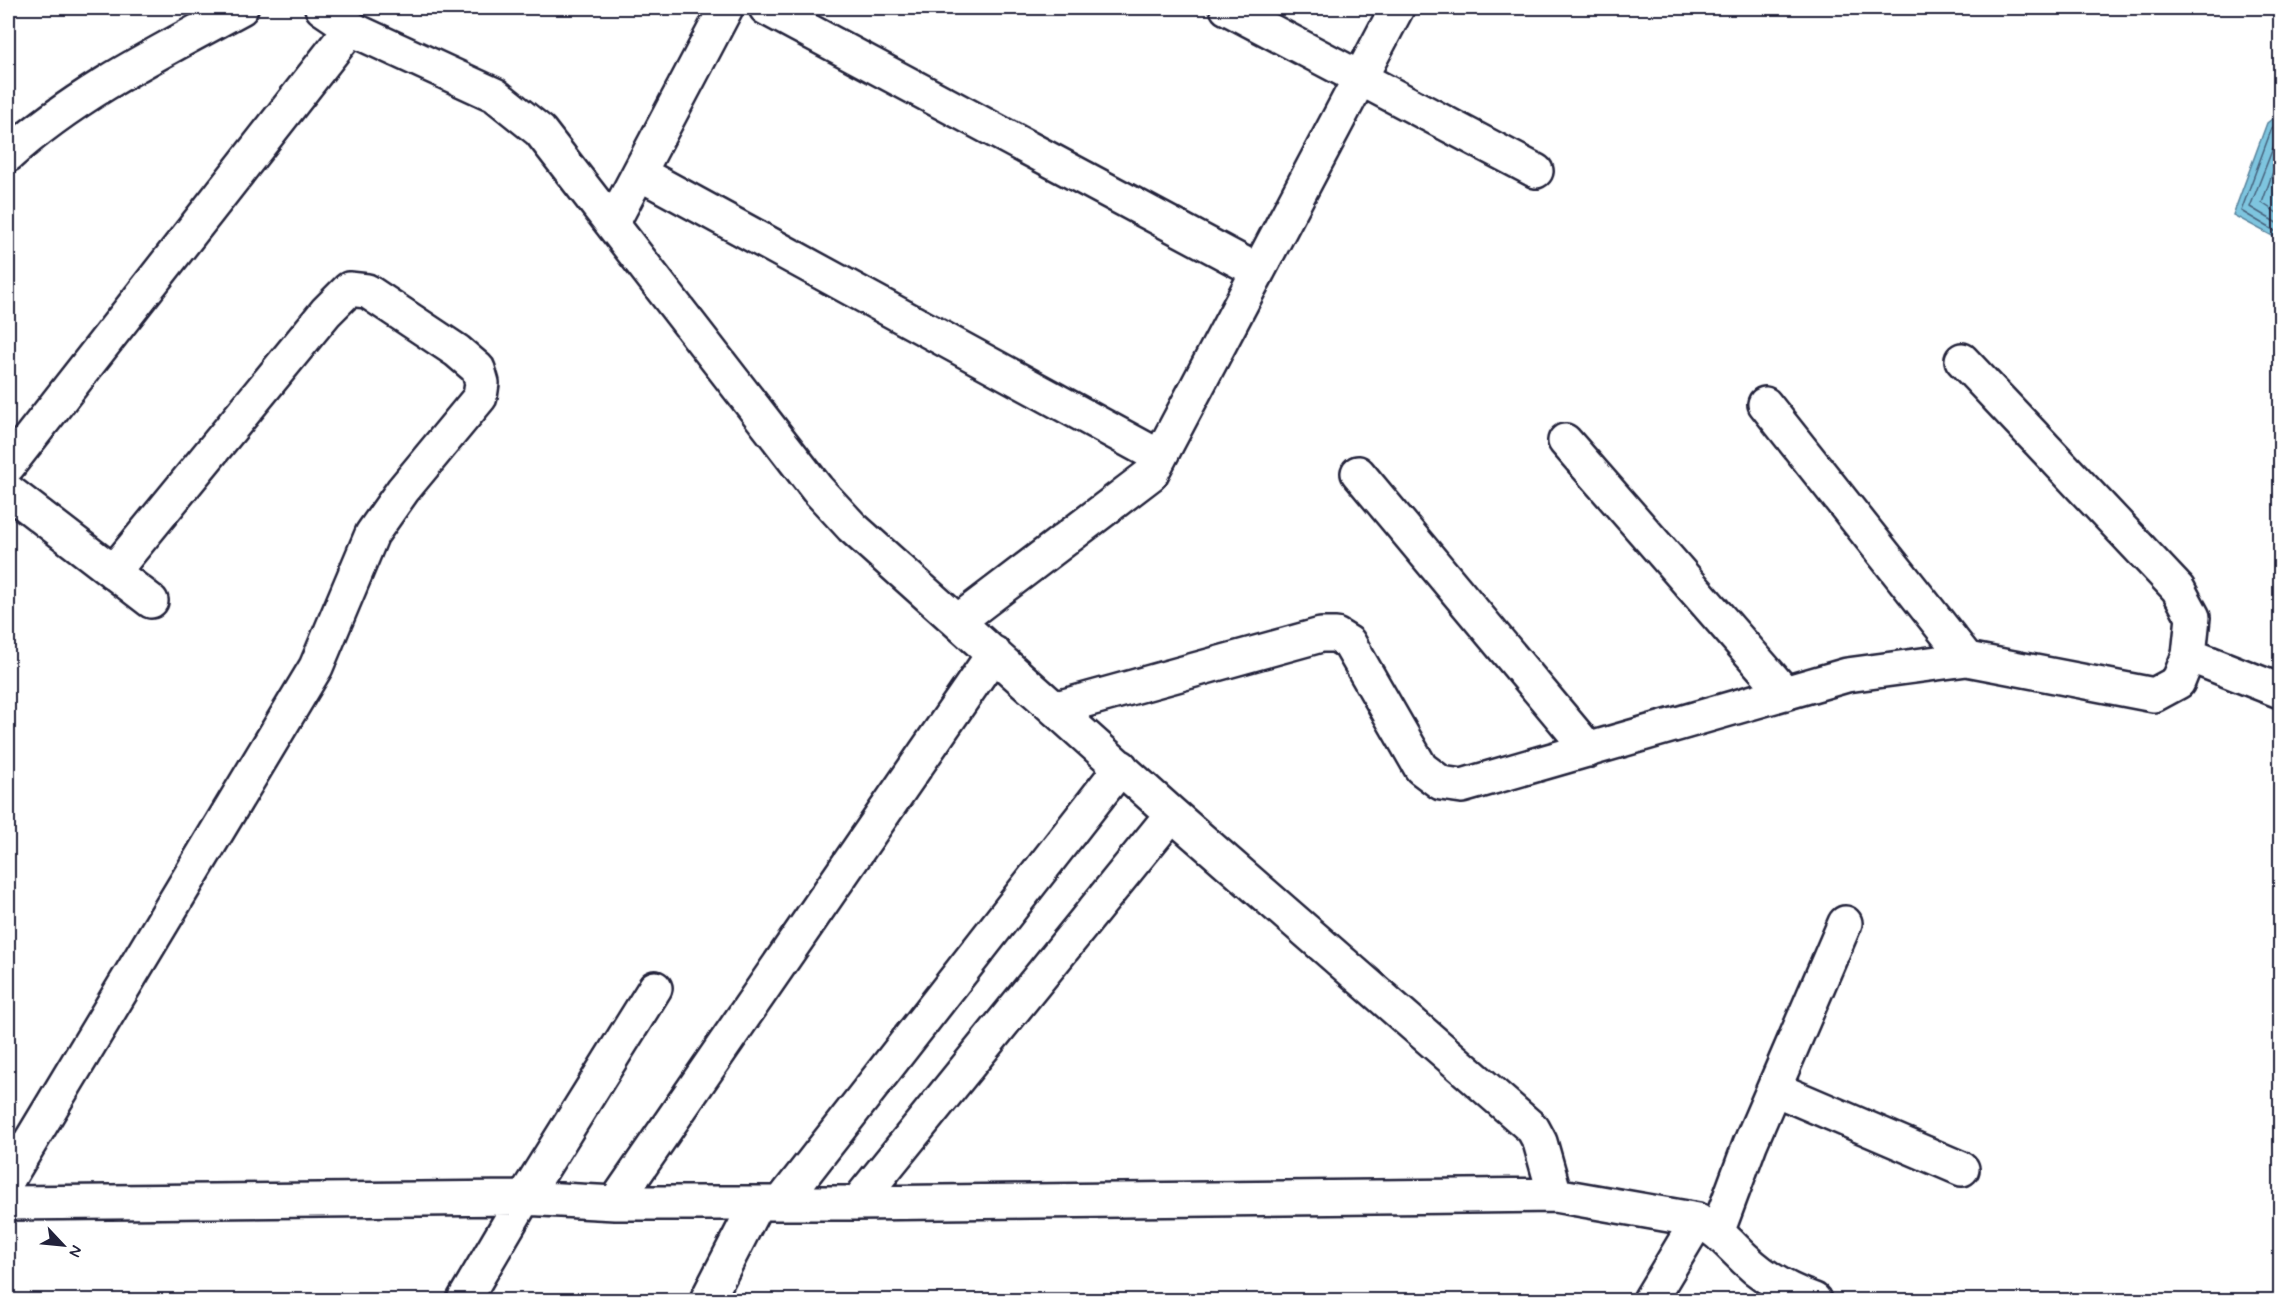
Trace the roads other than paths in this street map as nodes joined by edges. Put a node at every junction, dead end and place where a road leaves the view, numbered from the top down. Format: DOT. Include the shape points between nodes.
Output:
graph roads {
  1 [pos="242,8"];
  2 [pos="322,8"];
  3 [pos="726,8"];
  4 [pos="766,8"];
  5 [pos="1227,8"];
  6 [pos="1397,8"];
  7 [pos="351,27"];
  8 [pos="1360,78"];
  9 [pos="8,155"];
  10 [pos="1536,171"];
  11 [pos="639,173"];
  12 [pos="612,225"];
  13 [pos="1258,271"];
  14 [pos="1962,360"];
  15 [pos="1765,404"];
  16 [pos="1565,441"];
  17 [pos="1160,457"];
  18 [pos="8,466"];
  19 [pos="1358,473"];
  20 [pos="8,491"];
  21 [pos="113,572"];
  22 [pos="151,601"];
  23 [pos="958,621"];
  24 [pos="994,653"];
  25 [pos="2189,655"];
  26 [pos="1967,659"];
  27 [pos="2280,691"];
  28 [pos="1785,693"];
  29 [pos="1057,708"];
  30 [pos="1589,750"];
  31 [pos="1121,767"];
  32 [pos="1172,813"];
  33 [pos="1845,923"];
  34 [pos="656,988"];
  35 [pos="1775,1089"];
  36 [pos="1962,1169"];
  37 [pos="8,1179"];
  38 [pos="1555,1195"];
  39 [pos="524,1198"];
  40 [pos="8,1203"];
  41 [pos="615,1203"];
  42 [pos="769,1203"];
  43 [pos="857,1203"];
  44 [pos="1708,1225"];
  45 [pos="1757,1286"];
  46 [pos="464,1300"];
  47 [pos="707,1300"];
  48 [pos="1650,1300"];
  49 [pos="1814,1300"];
  1 -- 9 [label="street" via="117,75 42,125"];
  2 -- 7 [label="street"];
  3 -- 11 [label="street"];
  4 -- 13 [label="street"];
  5 -- 8 [label="street"];
  6 -- 8 [label="street"];
  7 -- 12 [label="street" via="495,95 540,131"];
  7 -- 18 [label="street"];
  8 -- 10 [label="street"];
  8 -- 13 [label="street"];
  11 -- 12 [label="street"];
  11 -- 17 [label="street"];
  12 -- 23 [label="street" via="817,489 852,527"];
  13 -- 17 [label="street"];
  14 -- 25 [label="street" via="2178,589 2193,617"];
  15 -- 26 [label="street"];
  16 -- 28 [label="street"];
  17 -- 23 [label="street" via="1151,474"];
  19 -- 30 [label="street"];
  20 -- 21 [label="street"];
  21 -- 22 [label="street"];
  21 -- 37 [label="street" via="348,289 367,291 478,369 483,383 480,397 372,534 316,667"];
  23 -- 24 [label="street"];
  24 -- 29 [label="street"];
  24 -- 41 [label="street"];
  25 -- 26 [label="street" via="2178,682 2154,695"];
  25 -- 27 [label="street"];
  26 -- 28 [label="street" via="1847,675"];
  28 -- 30 [label="street"];
  29 -- 30 [label="street" via="1321,635 1336,635 1349,643 1421,768 1441,783 1462,786"];
  29 -- 31 [label="street"];
  31 -- 32 [label="street"];
  31 -- 42 [label="street"];
  32 -- 38 [label="street" via="1533,1130"];
  32 -- 43 [label="street"];
  33 -- 35 [label="street"];
  34 -- 39 [label="street"];
  35 -- 36 [label="street"];
  35 -- 44 [label="street"];
  38 -- 43 [label="street"];
  38 -- 44 [label="street"];
  39 -- 40 [label="street"];
  39 -- 41 [label="street"];
  39 -- 46 [label="street"];
  41 -- 42 [label="street"];
  42 -- 43 [label="street"];
  42 -- 47 [label="street"];
  44 -- 45 [label="street"];
  44 -- 48 [label="street"];
  45 -- 49 [label="street" via="1773,1281"];
}
